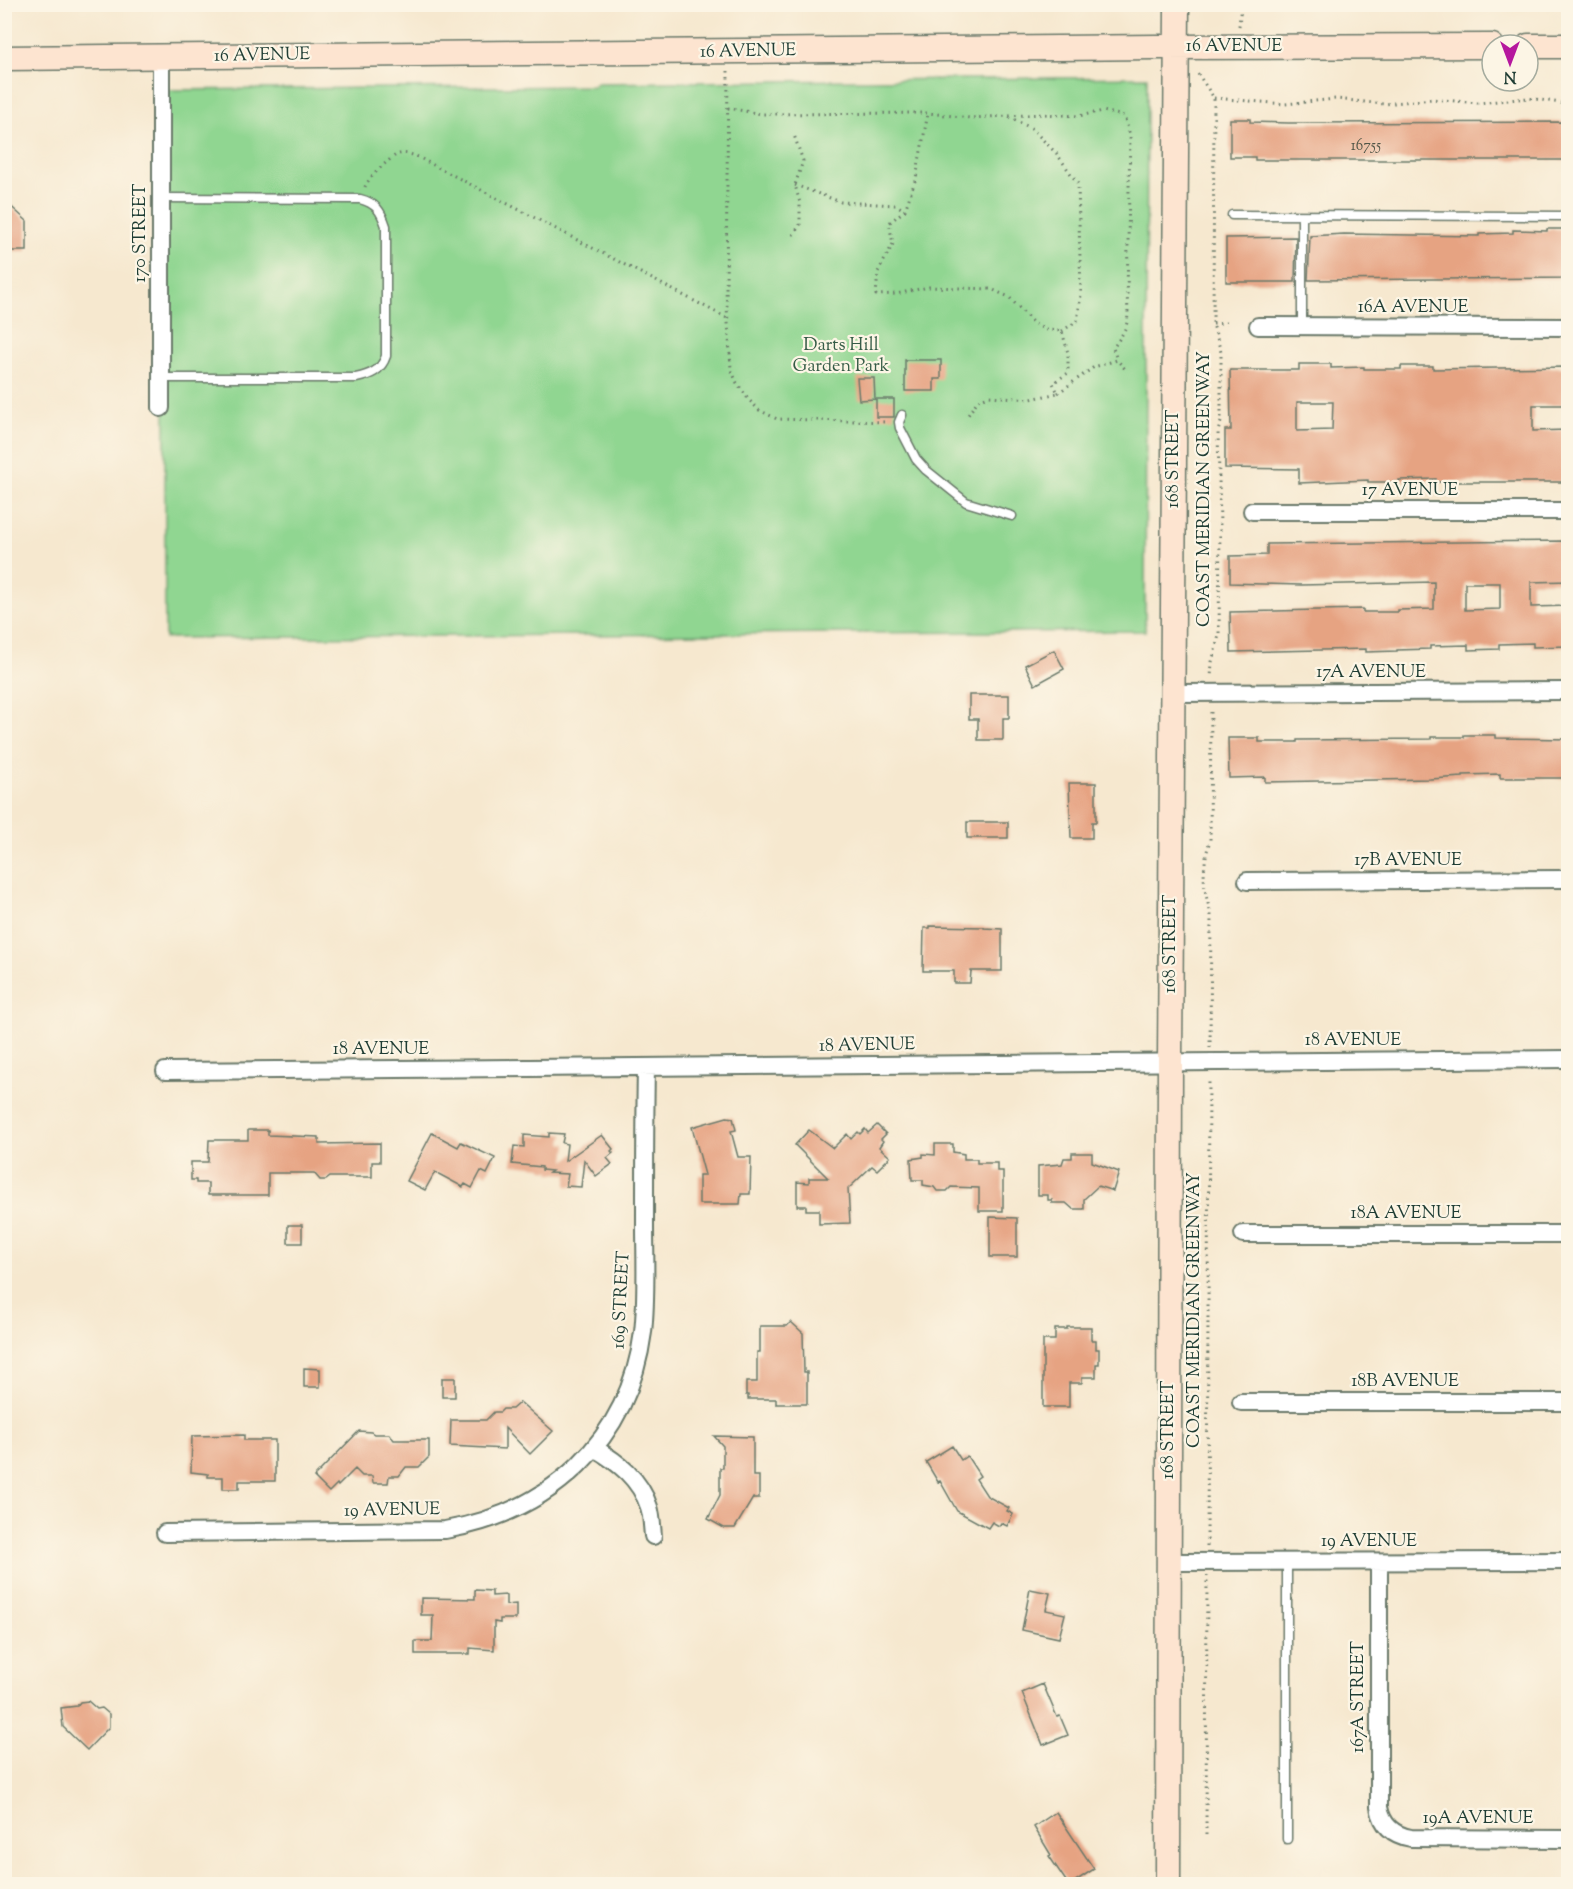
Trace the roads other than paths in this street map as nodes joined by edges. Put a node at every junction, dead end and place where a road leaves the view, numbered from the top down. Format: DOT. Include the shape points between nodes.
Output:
graph roads {
  1 [pos="1177,4"];
  2 [pos="1480,46"];
  3 [pos="1540,46"];
  4 [pos="1569,46"];
  5 [pos="1177,47"];
  6 [pos="161,57"];
  7 [pos="4,58"];
  8 [pos="161,198"];
  9 [pos="1232,215"];
  10 [pos="1302,216"];
  11 [pos="1569,216"];
  12 [pos="1258,326"];
  13 [pos="1302,327"];
  14 [pos="1569,327"];
  15 [pos="161,378"];
  16 [pos="161,408"];
  17 [pos="900,418"];
  18 [pos="1252,511"];
  19 [pos="1569,511"];
  20 [pos="1012,516"];
  21 [pos="1569,691"];
  22 [pos="1173,693"];
  23 [pos="1569,879"];
  24 [pos="1247,881"];
  25 [pos="1569,1059"];
  26 [pos="1170,1062"];
  27 [pos="646,1068"];
  28 [pos="165,1071"];
  29 [pos="1243,1234"];
  30 [pos="1569,1234"];
  31 [pos="1241,1402"];
  32 [pos="1569,1402"];
  33 [pos="594,1448"];
  34 [pos="165,1533"];
  35 [pos="653,1536"];
  36 [pos="1569,1561"];
  37 [pos="1169,1562"];
  38 [pos="1287,1562"];
  39 [pos="1379,1562"];
  40 [pos="1389,1829"];
  41 [pos="1287,1839"];
  42 [pos="1569,1839"];
  43 [pos="1168,1884"];
  1 -- 5 [label="main road, 168 STREET"];
  2 -- 5 [label="main road, 16 AVENUE"];
  3 -- 4 [label="main road"];
  5 -- 6 [label="main road, 16 AVENUE"];
  5 -- 22 [label="main road, 168 STREET"];
  6 -- 7 [label="main road, 16 AVENUE"];
  6 -- 8 [label="street, 170 STREET"];
  8 -- 15 [label="street, 170 STREET"];
  8 -- 15 [label="lane" via="360,199 377,207 386,226 386,356 377,370 356,378"];
  9 -- 10 [label="lane"];
  10 -- 11 [label="lane"];
  10 -- 13 [label="lane"];
  12 -- 13 [label="street, 16A AVENUE"];
  13 -- 14 [label="street, 16A AVENUE"];
  15 -- 16 [label="street, 170 STREET"];
  17 -- 20 [label="lane" via="916,459 926,470 966,502"];
  18 -- 19 [label="street, 17 AVENUE"];
  21 -- 22 [label="street, 17A AVENUE"];
  22 -- 26 [label="main road, 168 STREET"];
  23 -- 24 [label="street, 17B AVENUE"];
  25 -- 26 [label="street, 18 AVENUE"];
  26 -- 27 [label="street, 18 AVENUE"];
  26 -- 37 [label="main road, 168 STREET"];
  27 -- 28 [label="street, 18 AVENUE"];
  27 -- 33 [label="street, 169 STREET" via="643,1332 631,1382"];
  29 -- 30 [label="street, 18A AVENUE"];
  31 -- 32 [label="street, 18B AVENUE"];
  33 -- 34 [label="street, 19 AVENUE" via="565,1478 538,1497 469,1526 420,1532"];
  33 -- 35 [label="street" via="615,1460 636,1481 649,1507"];
  36 -- 39 [label="street, 19 AVENUE"];
  37 -- 38 [label="street, 19 AVENUE"];
  37 -- 43 [label="main road, 168 STREET"];
  38 -- 39 [label="street, 19 AVENUE"];
  38 -- 41 [label="lane"];
  39 -- 40 [label="street, 167A STREET" via="1379,1807"];
  40 -- 42 [label="street, 19A AVENUE" via="1411,1838"];
}
